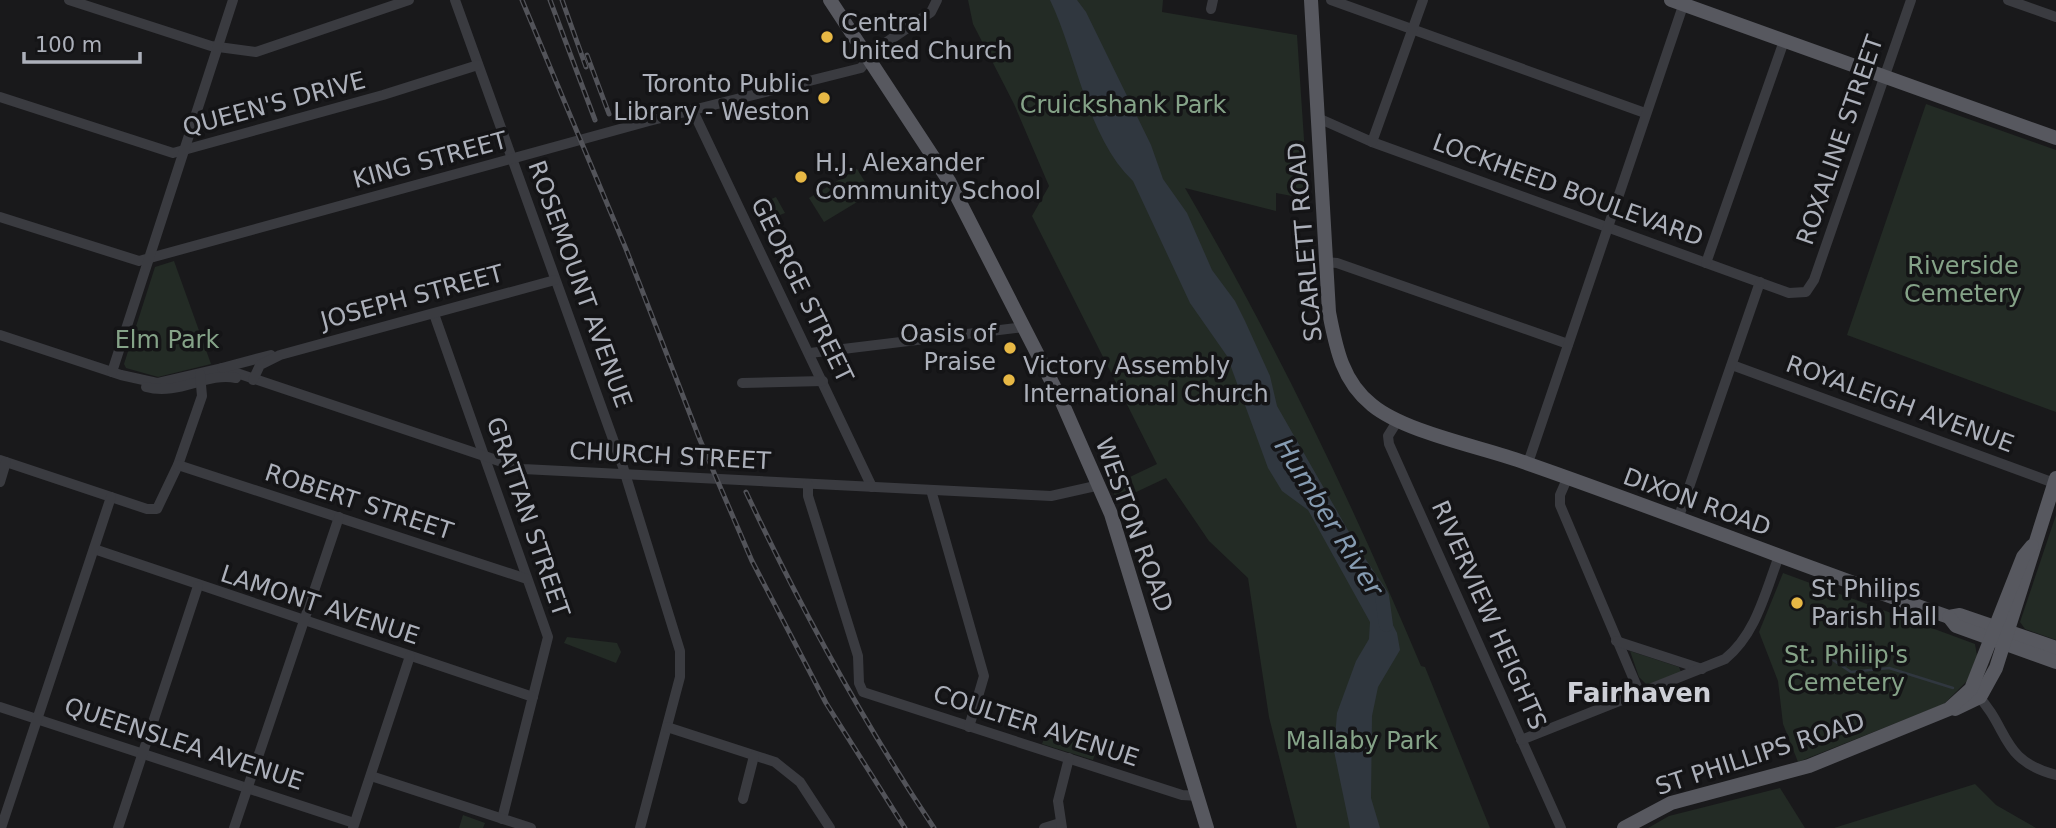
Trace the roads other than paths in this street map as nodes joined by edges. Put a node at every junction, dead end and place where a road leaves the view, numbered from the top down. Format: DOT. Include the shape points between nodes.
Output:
graph roads {
  1 [pos="69,0"];
  2 [pos="233,0"];
  3 [pos="409,0"];
  4 [pos="455,0"];
  5 [pos="830,0"];
  6 [pos="937,0"];
  7 [pos="1311,0"];
  8 [pos="1331,0"];
  9 [pos="1423,0"];
  10 [pos="1911,0"];
  11 [pos="2008,0"];
  12 [pos="1680,1"];
  13 [pos="2056,17"];
  14 [pos="1413,28"];
  15 [pos="1784,41"];
  16 [pos="217,48"];
  17 [pos="869,58"];
  18 [pos="478,65"];
  19 [pos="1885,77"];
  20 [pos="0,97"];
  21 [pos="693,111"];
  22 [pos="1646,113"];
  23 [pos="1318,118"];
  24 [pos="2056,138"];
  25 [pos="1372,142"];
  26 [pos="183,152"];
  27 [pos="513,160"];
  28 [pos="0,217"];
  29 [pos="1608,227"];
  30 [pos="148,259"];
  31 [pos="1325,262"];
  32 [pos="1706,263"];
  33 [pos="555,280"];
  34 [pos="1760,282"];
  35 [pos="1806,292"];
  36 [pos="434,314"];
  37 [pos="1024,327"];
  38 [pos="0,335"];
  39 [pos="1569,344"];
  40 [pos="810,353"];
  41 [pos="280,355"];
  42 [pos="1732,365"];
  43 [pos="222,368"];
  44 [pos="112,372"];
  45 [pos="201,378"];
  46 [pos="252,380"];
  47 [pos="823,381"];
  48 [pos="742,383"];
  49 [pos="1398,420"];
  50 [pos="1430,431"];
  51 [pos="484,457"];
  52 [pos="3,461"];
  53 [pos="1528,463"];
  54 [pos="178,465"];
  55 [pos="626,475"];
  56 [pos="1567,479"];
  57 [pos="2055,480"];
  58 [pos="0,482"];
  59 [pos="808,484"];
  60 [pos="1100,485"];
  61 [pos="872,487"];
  62 [pos="931,490"];
  63 [pos="111,497"];
  64 [pos="339,517"];
  65 [pos="1678,519"];
  66 [pos="94,549"];
  67 [pos="1779,556"];
  68 [pos="527,579"];
  69 [pos="198,586"];
  70 [pos="303,620"];
  71 [pos="2000,635"];
  72 [pos="1616,641"];
  73 [pos="2056,648"];
  74 [pos="410,656"];
  75 [pos="2056,662"];
  76 [pos="1702,669"];
  77 [pos="1975,693"];
  78 [pos="1640,694"];
  79 [pos="533,697"];
  80 [pos="0,707"];
  81 [pos="38,720"];
  82 [pos="667,726"];
  83 [pos="969,727"];
  84 [pos="1521,740"];
  85 [pos="143,754"];
  86 [pos="754,755"];
  87 [pos="1069,758"];
  88 [pos="2056,775"];
  89 [pos="371,776"];
  90 [pos="248,786"];
  91 [pos="1198,796"];
  92 [pos="743,800"];
  93 [pos="502,818"];
  94 [pos="354,825"];
  95 [pos="1061,826"];
  96 [pos="1,828"];
  97 [pos="118,828"];
  98 [pos="234,828"];
  99 [pos="531,828"];
  100 [pos="640,828"];
  101 [pos="830,828"];
  102 [pos="1044,828"];
  103 [pos="1207,828"];
  104 [pos="1561,828"];
  105 [pos="1624,828"];
  1 -- 16 [label="street"];
  2 -- 16 [label="street"];
  3 -- 16 [label="street" via="267,51"];
  4 -- 18 [label="street, ROSEMOUNT AVENUE"];
  5 -- 17 [label="main road, WESTON ROAD"];
  6 -- 17 [label="street, KING STREET" via="931,12"];
  7 -- 23 [label="main road, SCARLETT ROAD"];
  8 -- 14 [label="street"];
  9 -- 14 [label="street"];
  10 -- 19 [label="street, ROXALINE STREET"];
  11 -- 13 [label="street"];
  12 -- 15 [label="main road"];
  12 -- 22 [label="street"];
  14 -- 22 [label="street"];
  14 -- 25 [label="street"];
  15 -- 19 [label="main road"];
  15 -- 32 [label="street"];
  16 -- 26 [label="street"];
  17 -- 21 [label="street, KING STREET" via="861,68"];
  17 -- 37 [label="main road, WESTON ROAD" via="954,189"];
  18 -- 26 [label="street, QUEEN'S DRIVE"];
  18 -- 27 [label="street, ROSEMOUNT AVENUE"];
  19 -- 24 [label="main road"];
  19 -- 35 [label="street, ROXALINE STREET"];
  20 -- 26 [label="street, QUEEN'S DRIVE" via="170,153"];
  21 -- 27 [label="street, KING STREET"];
  21 -- 40 [label="street, GEORGE STREET"];
  22 -- 29 [label="street"];
  23 -- 25 [label="street, LOCKHEED BOULEVARD"];
  23 -- 31 [label="main road, SCARLETT ROAD"];
  25 -- 29 [label="street, LOCKHEED BOULEVARD"];
  26 -- 30 [label="street"];
  27 -- 30 [label="street, KING STREET"];
  27 -- 33 [label="street, ROSEMOUNT AVENUE"];
  28 -- 30 [label="street, KING STREET" via="135,261"];
  29 -- 32 [label="street, LOCKHEED BOULEVARD"];
  29 -- 39 [label="street"];
  30 -- 44 [label="street"];
  31 -- 39 [label="street"];
  31 -- 49 [label="main road, SCARLETT ROAD" via="1339,363 1358,392"];
  32 -- 34 [label="street, LOCKHEED BOULEVARD"];
  33 -- 36 [label="street, JOSEPH STREET"];
  33 -- 55 [label="street, ROSEMOUNT AVENUE"];
  34 -- 35 [label="street, LOCKHEED BOULEVARD" via="1789,293"];
  34 -- 42 [label="street"];
  36 -- 41 [label="street, JOSEPH STREET"];
  36 -- 51 [label="street, GRATTAN STREET"];
  37 -- 40 [label="street"];
  37 -- 60 [label="main road, WESTON ROAD"];
  38 -- 44 [label="street, CHURCH STREET"];
  39 -- 53 [label="street"];
  40 -- 47 [label="street, GEORGE STREET"];
  41 -- 43 [label="street, JOSEPH STREET"];
  41 -- 46 [label="street, JOSEPH STREET" via="260,365"];
  42 -- 57 [label="street, ROYALEIGH AVENUE"];
  42 -- 65 [label="street"];
  43 -- 45 [label="street, CHURCH STREET"];
  43 -- 46 [label="street, CHURCH STREET"];
  44 -- 45 [label="street, CHURCH STREET" via="166,390"];
  45 -- 46 [label="street, CHURCH STREET"];
  45 -- 54 [label="street" via="204,391"];
  46 -- 51 [label="street, CHURCH STREET"];
  47 -- 48 [label="street"];
  47 -- 61 [label="street, GEORGE STREET"];
  49 -- 50 [label="main road, SCARLETT ROAD"];
  49 -- 84 [label="street, RIVERVIEW HEIGHTS" via="1388,436 1389,444"];
  50 -- 53 [label="main road, DIXON ROAD"];
  51 -- 55 [label="street, CHURCH STREET" via="523,469"];
  51 -- 68 [label="street, GRATTAN STREET"];
  52 -- 58 [label="street"];
  52 -- 63 [label="street"];
  53 -- 56 [label="main road, DIXON ROAD"];
  54 -- 63 [label="street" via="157,509"];
  54 -- 64 [label="street, ROBERT STREET"];
  55 -- 59 [label="street, CHURCH STREET"];
  55 -- 82 [label="street, ROSEMOUNT AVENUE" via="680,651 680,677"];
  56 -- 65 [label="main road, DIXON ROAD"];
  56 -- 72 [label="street" via="1560,505"];
  57 -- 71 [label="main road, ST PHILLIPS ROAD" via="2032,546 2032,560"];
  59 -- 61 [label="street, CHURCH STREET"];
  59 -- 83 [label="street, COULTER AVENUE" via="858,656 863,692"];
  60 -- 62 [label="street, CHURCH STREET" via="1051,496"];
  60 -- 91 [label="main road, WESTON ROAD"];
  61 -- 62 [label="street, CHURCH STREET"];
  62 -- 83 [label="street" via="984,676"];
  63 -- 66 [label="street"];
  64 -- 68 [label="street, ROBERT STREET"];
  64 -- 70 [label="street"];
  65 -- 67 [label="main road, DIXON ROAD"];
  66 -- 69 [label="street, LAMONT AVENUE"];
  66 -- 81 [label="street"];
  67 -- 71 [label="main road, DIXON ROAD" via="1948,617 1960,615"];
  67 -- 76 [label="street" via="1742,645"];
  68 -- 79 [label="street, GRATTAN STREET" via="548,637"];
  69 -- 70 [label="street, LAMONT AVENUE"];
  69 -- 85 [label="street"];
  70 -- 74 [label="street, LAMONT AVENUE"];
  70 -- 90 [label="street"];
  71 -- 73 [label="main road, DIXON ROAD"];
  71 -- 75 [label="main road, DIXON ROAD"];
  71 -- 77 [label="main road, ST PHILLIPS ROAD"];
  72 -- 76 [label="street"];
  72 -- 78 [label="street"];
  74 -- 79 [label="street, LAMONT AVENUE"];
  74 -- 89 [label="street"];
  76 -- 78 [label="street"];
  77 -- 88 [label="street" via="2010,749 2040,770"];
  77 -- 105 [label="main road, ST PHILLIPS ROAD" via="1949,709 1810,766 1671,803"];
  78 -- 84 [label="street"];
  79 -- 93 [label="street, GRATTAN STREET"];
  80 -- 81 [label="street, QUEENSLEA AVENUE"];
  81 -- 85 [label="street, QUEENSLEA AVENUE"];
  81 -- 96 [label="street"];
  82 -- 86 [label="street"];
  82 -- 100 [label="street, ROSEMOUNT AVENUE"];
  83 -- 87 [label="street, COULTER AVENUE"];
  84 -- 104 [label="street, RIVERVIEW HEIGHTS"];
  85 -- 90 [label="street, QUEENSLEA AVENUE"];
  85 -- 97 [label="street"];
  86 -- 92 [label="street"];
  86 -- 101 [label="street" via="789,771"];
  87 -- 91 [label="street, COULTER AVENUE" via="1182,795"];
  87 -- 95 [label="street" via="1058,801"];
  89 -- 93 [label="street"];
  89 -- 94 [label="street"];
  90 -- 94 [label="street, QUEENSLEA AVENUE"];
  90 -- 98 [label="street"];
  91 -- 103 [label="main road, WESTON ROAD"];
  93 -- 99 [label="street"];
  95 -- 102 [label="street"];
}
